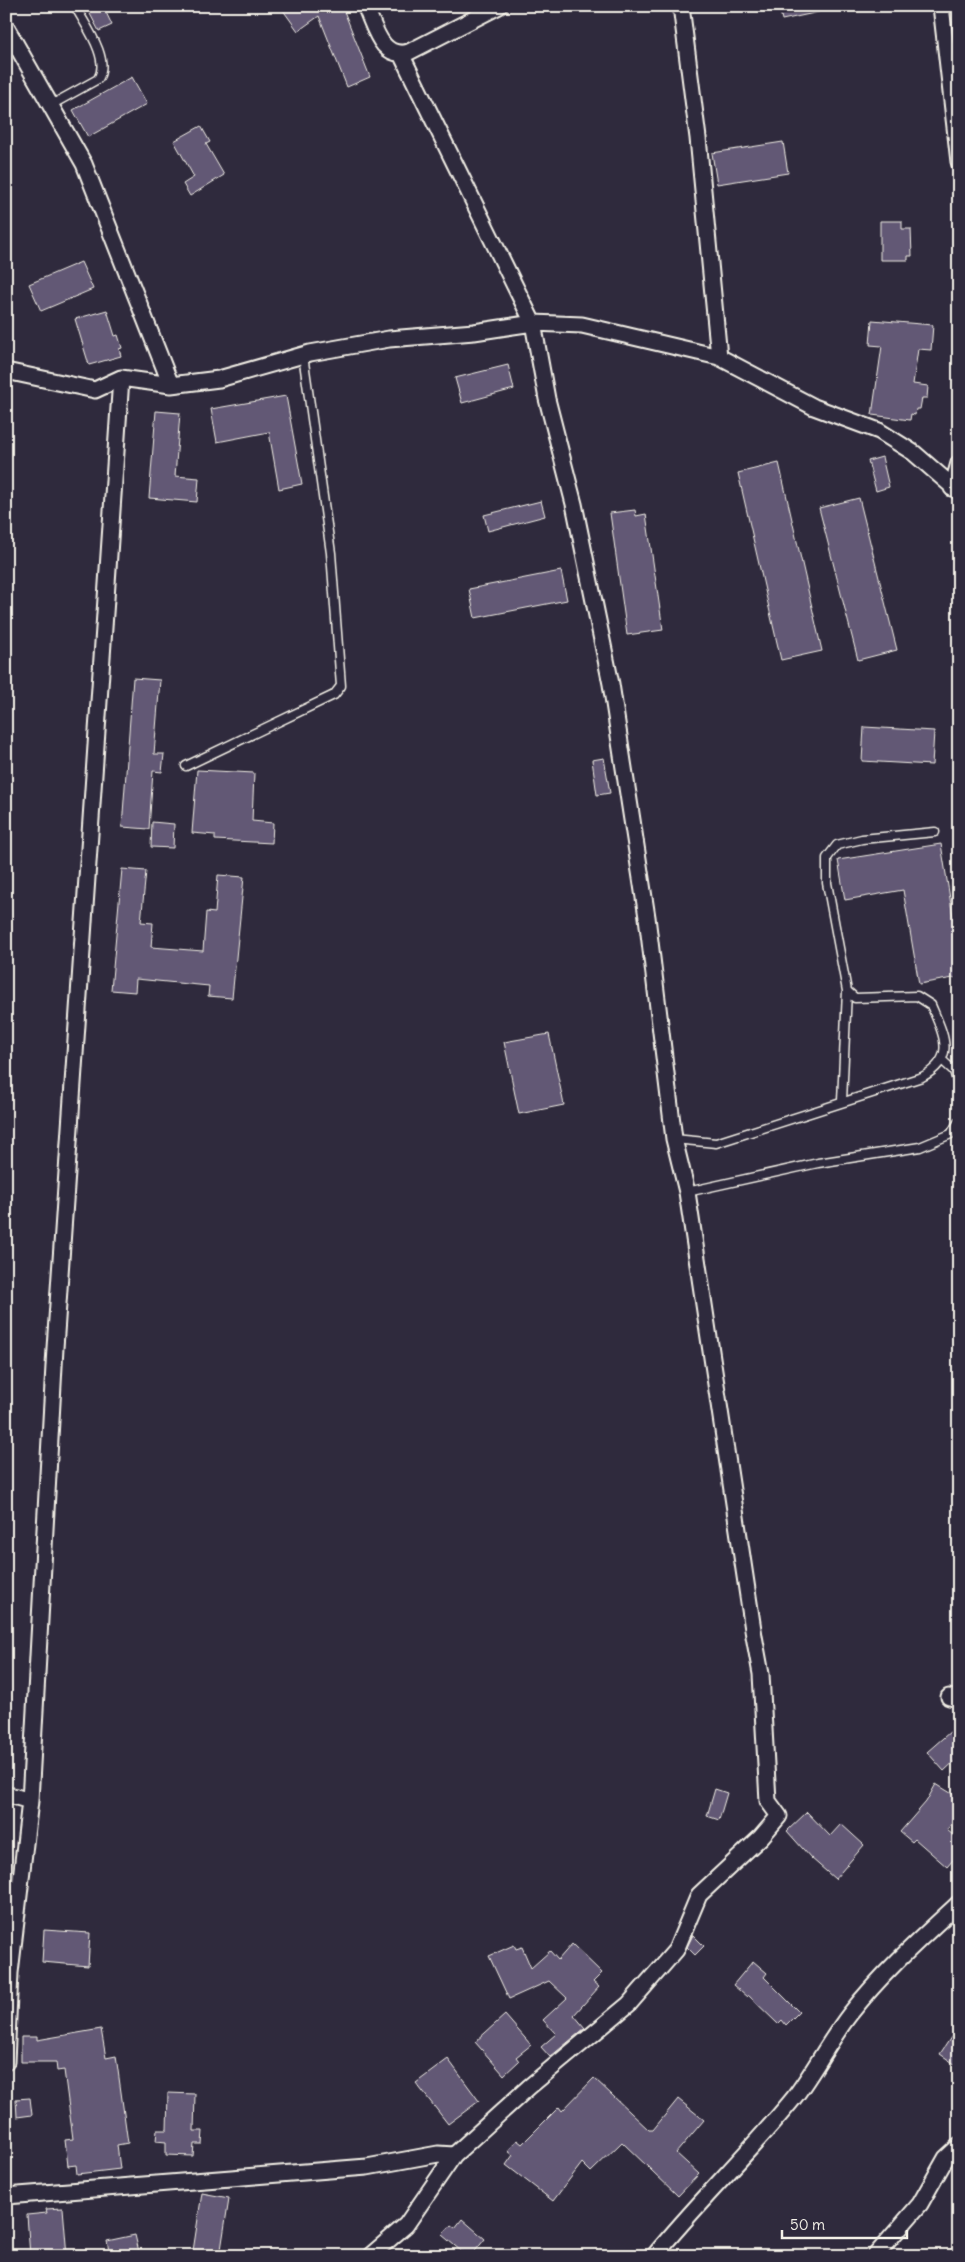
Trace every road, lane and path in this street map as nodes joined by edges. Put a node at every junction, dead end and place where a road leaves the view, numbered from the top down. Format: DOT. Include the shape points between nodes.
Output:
graph roads {
  1 [pos="75,6"];
  2 [pos="365,6"];
  3 [pos="499,6"];
  4 [pos="681,6"];
  5 [pos="942,6"];
  6 [pos="6,27"];
  7 [pos="401,54"];
  8 [pos="51,105"];
  9 [pos="959,162"];
  10 [pos="533,322"];
  11 [pos="303,354"];
  12 [pos="720,357"];
  13 [pos="6,371"];
  14 [pos="121,378"];
  15 [pos="172,385"];
  16 [pos="959,463"];
  17 [pos="955,490"];
  18 [pos="186,766"];
  19 [pos="935,832"];
  20 [pos="847,991"];
  21 [pos="943,1061"];
  22 [pos="959,1086"];
  23 [pos="842,1101"];
  24 [pos="959,1121"];
  25 [pos="674,1139"];
  26 [pos="687,1192"];
  27 [pos="6,1794"];
  28 [pos="30,1801"];
  29 [pos="959,1903"];
  30 [pos="8,1973"];
  31 [pos="6,2062"];
  32 [pos="959,2146"];
  33 [pos="454,2155"];
  34 [pos="6,2196"];
  35 [pos="370,2256"];
  36 [pos="654,2256"];
  37 [pos="875,2256"];
  1 -- 8 [label="lane" via="102,60 102,72 98,79"];
  2 -- 7 [label="street" via="386,49"];
  3 -- 7 [label="street"];
  4 -- 12 [label="street"];
  5 -- 9 [label="street"];
  6 -- 8 [label="street"];
  7 -- 10 [label="street"];
  8 -- 15 [label="street" via="84,164"];
  10 -- 11 [label="street" via="474,332 389,339"];
  10 -- 12 [label="street" via="582,325"];
  10 -- 25 [label="street" via="547,399 574,504 611,684 647,918"];
  11 -- 15 [label="street" via="219,379"];
  11 -- 18 [label="lane" via="331,553 341,686 334,694"];
  12 -- 17 [label="street" via="814,406 879,431 914,454"];
  13 -- 14 [label="street" via="96,390"];
  14 -- 15 [label="street"];
  14 -- 28 [label="street" via="56,1328"];
  16 -- 17 [label="street"];
  19 -- 20 [label="lane" via="837,844 827,858 828,882"];
  20 -- 21 [label="lane" via="855,998 917,996 931,1005 944,1044"];
  20 -- 23 [label="lane"];
  21 -- 22 [label="lane" via="954,1072"];
  21 -- 23 [label="lane" via="922,1077"];
  23 -- 25 [label="lane" via="716,1143"];
  24 -- 26 [label="lane" via="951,1134 920,1147 818,1163"];
  25 -- 26 [label="street"];
  26 -- 33 [label="street" via="761,1674 768,1802 778,1816 761,1838 699,1895 676,1950 629,2004"];
  27 -- 28 [label="street"];
  28 -- 30 [label="street"];
  29 -- 36 [label="street" via="875,1982 848,2016 795,2097 755,2146"];
  30 -- 31 [label="street"];
  32 -- 37 [label="street" via="946,2158 920,2204"];
  33 -- 34 [label="street" via="438,2154 366,2167"];
  33 -- 35 [label="street" via="406,2224"];
}
